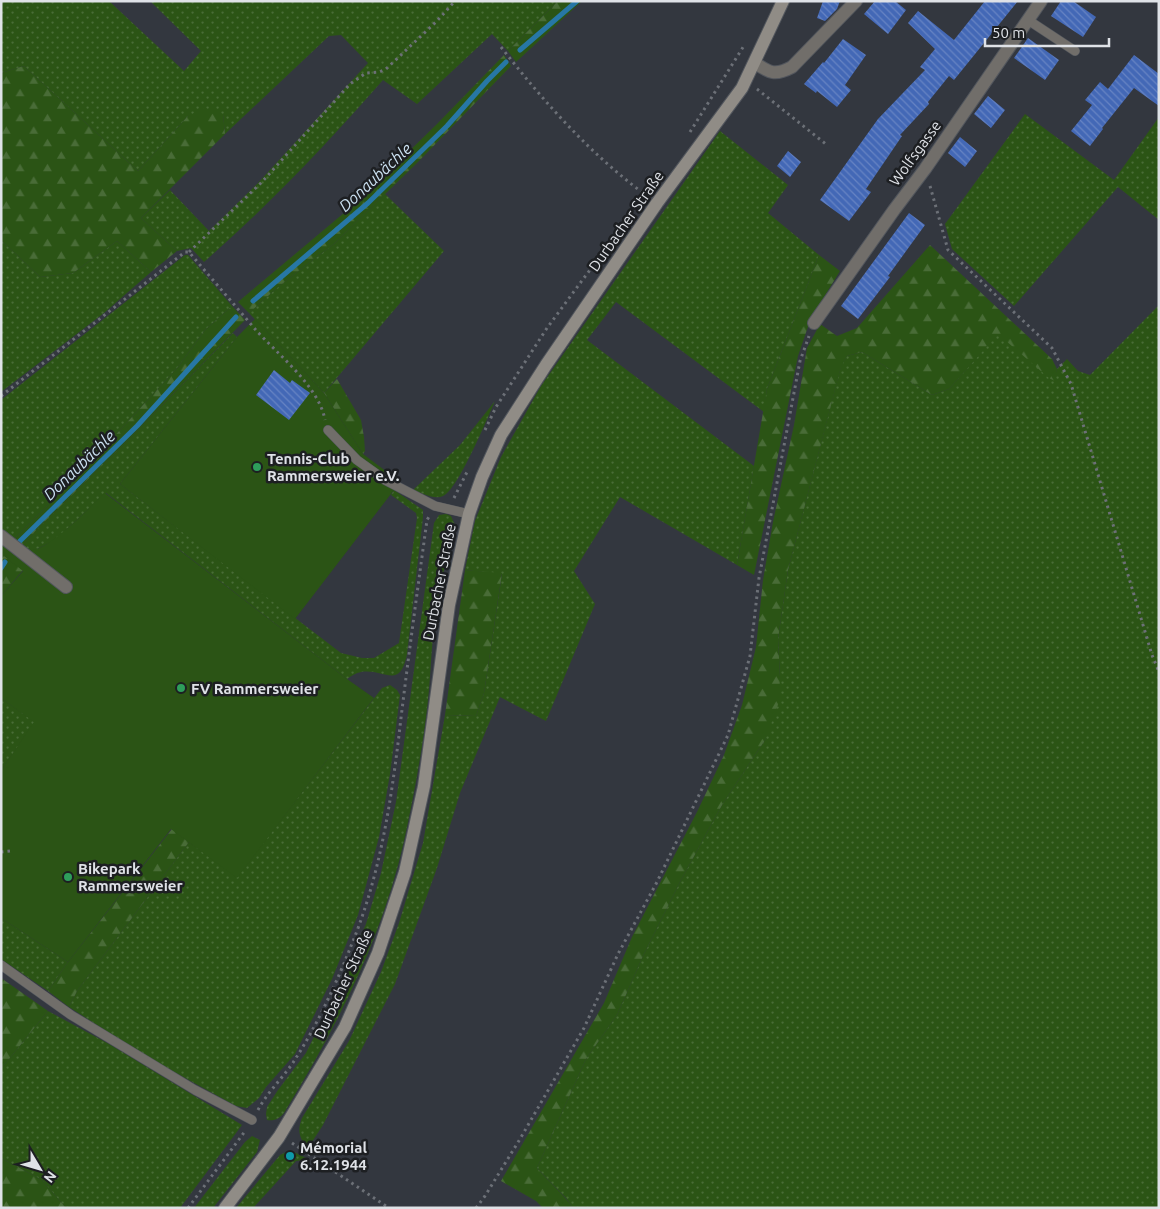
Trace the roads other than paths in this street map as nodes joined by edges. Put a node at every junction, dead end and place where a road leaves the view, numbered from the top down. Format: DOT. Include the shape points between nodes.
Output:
graph roads {
  1 [pos="783,1"];
  2 [pos="856,1"];
  3 [pos="1041,1"];
  4 [pos="1028,20"];
  5 [pos="1075,51"];
  6 [pos="755,63"];
  7 [pos="814,323"];
  8 [pos="328,430"];
  9 [pos="469,514"];
  10 [pos="1,536"];
  11 [pos="66,587"];
  12 [pos="1,965"];
  13 [pos="252,1120"];
  14 [pos="225,1208"];
  1 -- 6 [label="street, Durbacher Straße"];
  2 -- 6 [label="street" via="792,67 773,73"];
  3 -- 4 [label="street, Wolfsgasse"];
  4 -- 5 [label="lane"];
  4 -- 7 [label="street, Wolfsgasse"];
  6 -- 9 [label="street, Durbacher Straße" via="742,88 658,203 501,435"];
  8 -- 9 [label="lane" via="357,460 385,480 435,506"];
  9 -- 14 [label="street, Durbacher Straße" via="449,605 424,786 406,872 378,953 345,1027 279,1137"];
  10 -- 11 [label="street"];
  12 -- 13 [label="lane" via="71,1015 195,1090"];
}
